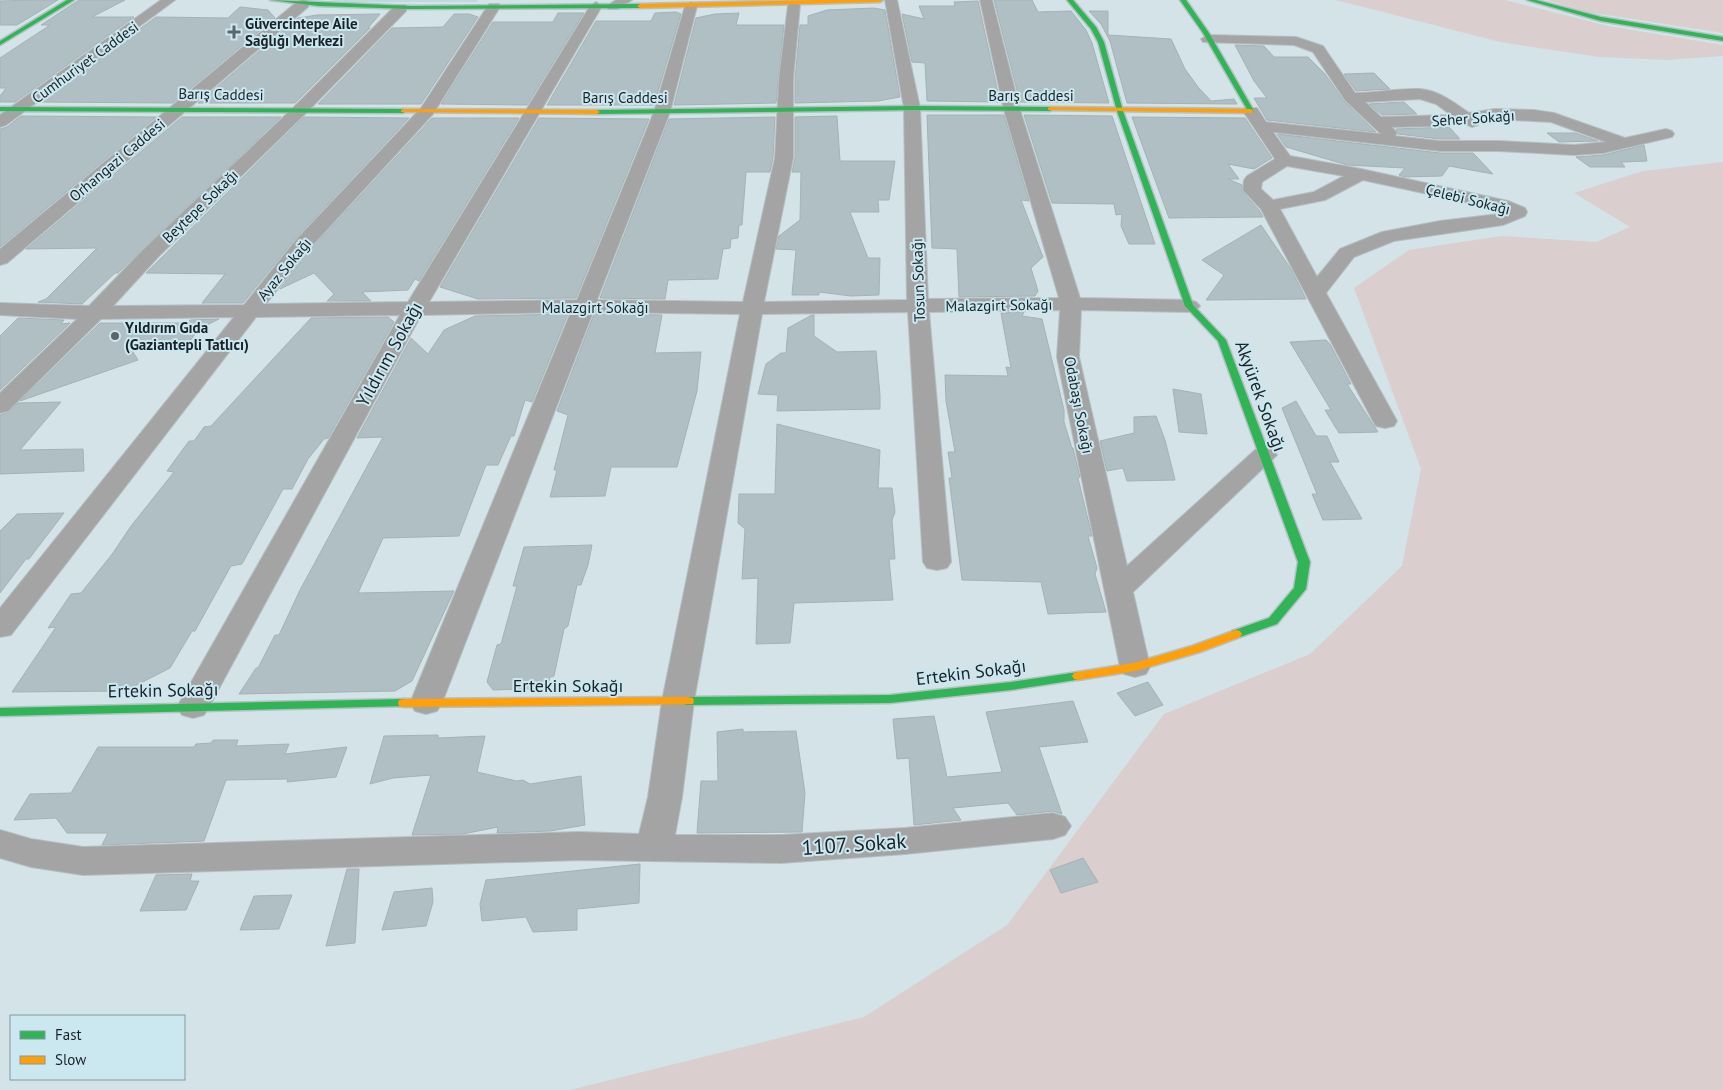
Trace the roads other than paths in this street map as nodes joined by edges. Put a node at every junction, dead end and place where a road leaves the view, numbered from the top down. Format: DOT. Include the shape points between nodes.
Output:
graph roads {
  1 [pos="71,0"];
  2 [pos="169,0"];
  3 [pos="273,0"];
  4 [pos="626,0"];
  5 [pos="880,0"];
  6 [pos="891,0"];
  7 [pos="986,0"];
  8 [pos="1070,0"];
  9 [pos="1183,0"];
  10 [pos="1530,0"];
  11 [pos="303,4"];
  12 [pos="495,4"];
  13 [pos="794,5"];
  14 [pos="605,6"];
  15 [pos="691,6"];
  16 [pos="401,8"];
  17 [pos="1208,39"];
  18 [pos="1723,39"];
  19 [pos="0,43"];
  20 [pos="1390,80"];
  21 [pos="1406,95"];
  22 [pos="1350,97"];
  23 [pos="22,108"];
  24 [pos="912,108"];
  25 [pos="0,109"];
  26 [pos="177,109"];
  27 [pos="786,109"];
  28 [pos="300,110"];
  29 [pos="1012,110"];
  30 [pos="1120,110"];
  31 [pos="427,111"];
  32 [pos="1251,111"];
  33 [pos="533,112"];
  34 [pos="662,112"];
  35 [pos="1465,118"];
  36 [pos="0,122"];
  37 [pos="1375,122"];
  38 [pos="1261,126"];
  39 [pos="1666,134"];
  40 [pos="1398,140"];
  41 [pos="1626,144"];
  42 [pos="1499,146"];
  43 [pos="1284,160"];
  44 [pos="1361,174"];
  45 [pos="1269,206"];
  46 [pos="0,259"];
  47 [pos="1316,292"];
  48 [pos="1071,304"];
  49 [pos="583,306"];
  50 [pos="918,306"];
  51 [pos="1189,306"];
  52 [pos="414,308"];
  53 [pos="752,308"];
  54 [pos="0,309"];
  55 [pos="250,310"];
  56 [pos="95,313"];
  57 [pos="0,406"];
  58 [pos="1385,421"];
  59 [pos="1264,455"];
  60 [pos="937,562"];
  61 [pos="1118,590"];
  62 [pos="0,628"];
  63 [pos="1135,666"];
  64 [pos="678,701"];
  65 [pos="426,703"];
  66 [pos="193,707"];
  67 [pos="0,712"];
  68 [pos="1053,826"];
  69 [pos="0,844"];
  70 [pos="654,848"];
  1 -- 19 [label="street"];
  2 -- 23 [label="street, Cumhuriyet Caddesi"];
  3 -- 11 [label="street"];
  4 -- 14 [label="street"];
  5 -- 13 [label="street"];
  6 -- 24 [label="street, Tosun Sokağı"];
  7 -- 29 [label="street, Odabaşı Sokağı"];
  8 -- 30 [label="street, Akyürek Sokağı" via="1094,28"];
  9 -- 17 [label="street"];
  10 -- 18 [label="street" via="1572,13"];
  11 -- 16 [label="street"];
  11 -- 26 [label="street, Orhangazi Caddesi"];
  12 -- 14 [label="street"];
  12 -- 16 [label="street"];
  12 -- 31 [label="street, Ayaz Sokağı"];
  13 -- 15 [label="street"];
  13 -- 27 [label="street"];
  14 -- 15 [label="street"];
  14 -- 33 [label="street, Yıldırım Sokağı"];
  15 -- 34 [label="street"];
  16 -- 28 [label="street, Beytepe Sokağı"];
  17 -- 22 [label="street" via="1296,41 1318,49"];
  17 -- 32 [label="street"];
  20 -- 21 [label="street"];
  21 -- 22 [label="street"];
  21 -- 35 [label="street" via="1421,94 1441,101"];
  22 -- 37 [label="street"];
  23 -- 25 [label="street, Barış Caddesi"];
  23 -- 26 [label="street, Barış Caddesi"];
  23 -- 36 [label="street, Cumhuriyet Caddesi"];
  24 -- 27 [label="street, Barış Caddesi"];
  24 -- 29 [label="street, Barış Caddesi"];
  24 -- 50 [label="street, Tosun Sokağı"];
  26 -- 28 [label="street, Barış Caddesi"];
  26 -- 46 [label="street, Orhangazi Caddesi"];
  27 -- 34 [label="street, Barış Caddesi"];
  27 -- 53 [label="street" via="784,158"];
  28 -- 31 [label="street, Barış Caddesi"];
  28 -- 56 [label="street, Beytepe Sokağı" via="151,253"];
  29 -- 30 [label="street, Barış Caddesi"];
  29 -- 48 [label="street, Odabaşı Sokağı"];
  30 -- 32 [label="street, Barış Caddesi"];
  30 -- 51 [label="street, Akyürek Sokağı"];
  31 -- 33 [label="street, Barış Caddesi"];
  31 -- 55 [label="street, Ayaz Sokağı" via="303,244"];
  32 -- 38 [label="street"];
  33 -- 34 [label="street, Barış Caddesi"];
  33 -- 52 [label="street, Yıldırım Sokağı"];
  34 -- 49 [label="street"];
  35 -- 37 [label="street, Seher Sokağı"];
  35 -- 41 [label="street, Seher Sokağı" via="1495,114 1554,118"];
  35 -- 42 [label="street" via="1482,127"];
  37 -- 40 [label="street"];
  38 -- 40 [label="street"];
  38 -- 43 [label="street"];
  39 -- 41 [label="street"];
  40 -- 42 [label="street" via="1440,146"];
  41 -- 42 [label="street" via="1574,150"];
  43 -- 44 [label="street, Çelebi Sokağı"];
  43 -- 45 [label="street" via="1253,180 1252,190"];
  44 -- 45 [label="street" via="1318,196"];
  44 -- 47 [label="street, Çelebi Sokağı" via="1508,206 1518,212 1503,219 1389,236 1347,253"];
  45 -- 47 [label="street"];
  47 -- 58 [label="street"];
  48 -- 50 [label="street, Malazgirt Sokağı"];
  48 -- 51 [label="street, Malazgirt Sokağı"];
  48 -- 61 [label="street, Odabaşı Sokağı" via="1068,357"];
  49 -- 52 [label="street, Malazgirt Sokağı"];
  49 -- 53 [label="street, Malazgirt Sokağı"];
  49 -- 65 [label="street"];
  50 -- 53 [label="street, Malazgirt Sokağı"];
  50 -- 60 [label="street, Tosun Sokağı"];
  51 -- 59 [label="street, Akyürek Sokağı" via="1222,340"];
  52 -- 55 [label="street, Malazgirt Sokağı"];
  52 -- 66 [label="street, Yıldırım Sokağı"];
  53 -- 64 [label="street"];
  54 -- 56 [label="street, Malazgirt Sokağı"];
  55 -- 56 [label="street, Malazgirt Sokağı"];
  55 -- 62 [label="street, Ayaz Sokağı"];
  56 -- 57 [label="street, Beytepe Sokağı"];
  59 -- 61 [label="street"];
  59 -- 63 [label="street, Akyürek Sokağı" via="1304,562 1300,589 1273,621 1196,649"];
  61 -- 63 [label="street, Odabaşı Sokağı"];
  63 -- 64 [label="street, Ertekin Sokağı" via="1011,686 890,699"];
  64 -- 65 [label="street, Ertekin Sokağı"];
  64 -- 70 [label="street" via="665,797"];
  65 -- 66 [label="street, Ertekin Sokağı"];
  66 -- 67 [label="street, Ertekin Sokağı"];
  68 -- 70 [label="street, 1107. Sokak" via="781,849"];
  69 -- 70 [label="street, 1107. Sokak" via="31,853 83,861 580,846"];
}
